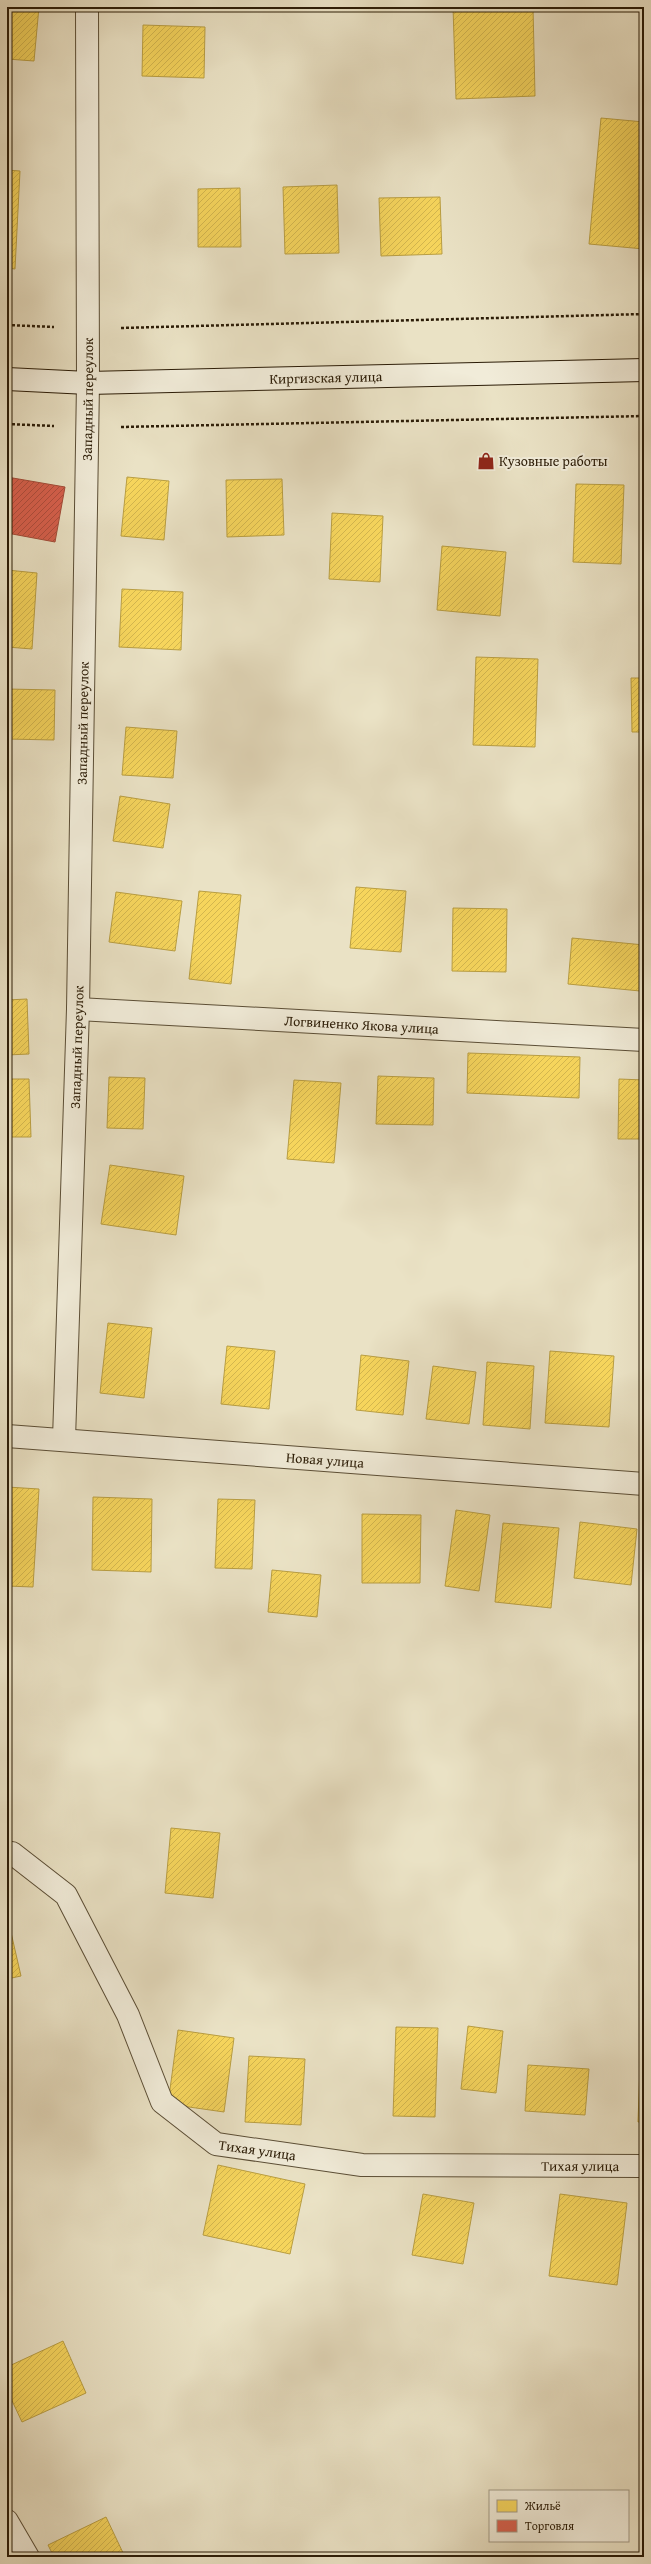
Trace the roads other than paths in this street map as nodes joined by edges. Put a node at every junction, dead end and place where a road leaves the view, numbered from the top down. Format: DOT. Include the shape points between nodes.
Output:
graph roads {
  1 [pos="87,7"];
  2 [pos="644,370"];
  3 [pos="7,378"];
  4 [pos="88,383"];
  5 [pos="78,1009"];
  6 [pos="644,1040"];
  7 [pos="7,1436"];
  8 [pos="64,1439"];
  9 [pos="644,1484"];
  10 [pos="7,1853"];
  11 [pos="644,2166"];
  12 [pos="7,2521"];
  13 [pos="28,2557"];
  1 -- 4 [label="street, Западный переулок"];
  2 -- 4 [label="street, Киргизская улица"];
  3 -- 4 [label="street, Киргизская улица"];
  4 -- 5 [label="street, Западный переулок"];
  5 -- 6 [label="street, Логвиненко Якова улица"];
  5 -- 8 [label="street, Западный переулок"];
  7 -- 8 [label="street, Новая улица"];
  8 -- 9 [label="street, Новая улица"];
  10 -- 11 [label="street, Тихая улица" via="12,1853 66,1895 128,2015 162,2102 216,2144 362,2165"];
  12 -- 13 [label="street"];
}
